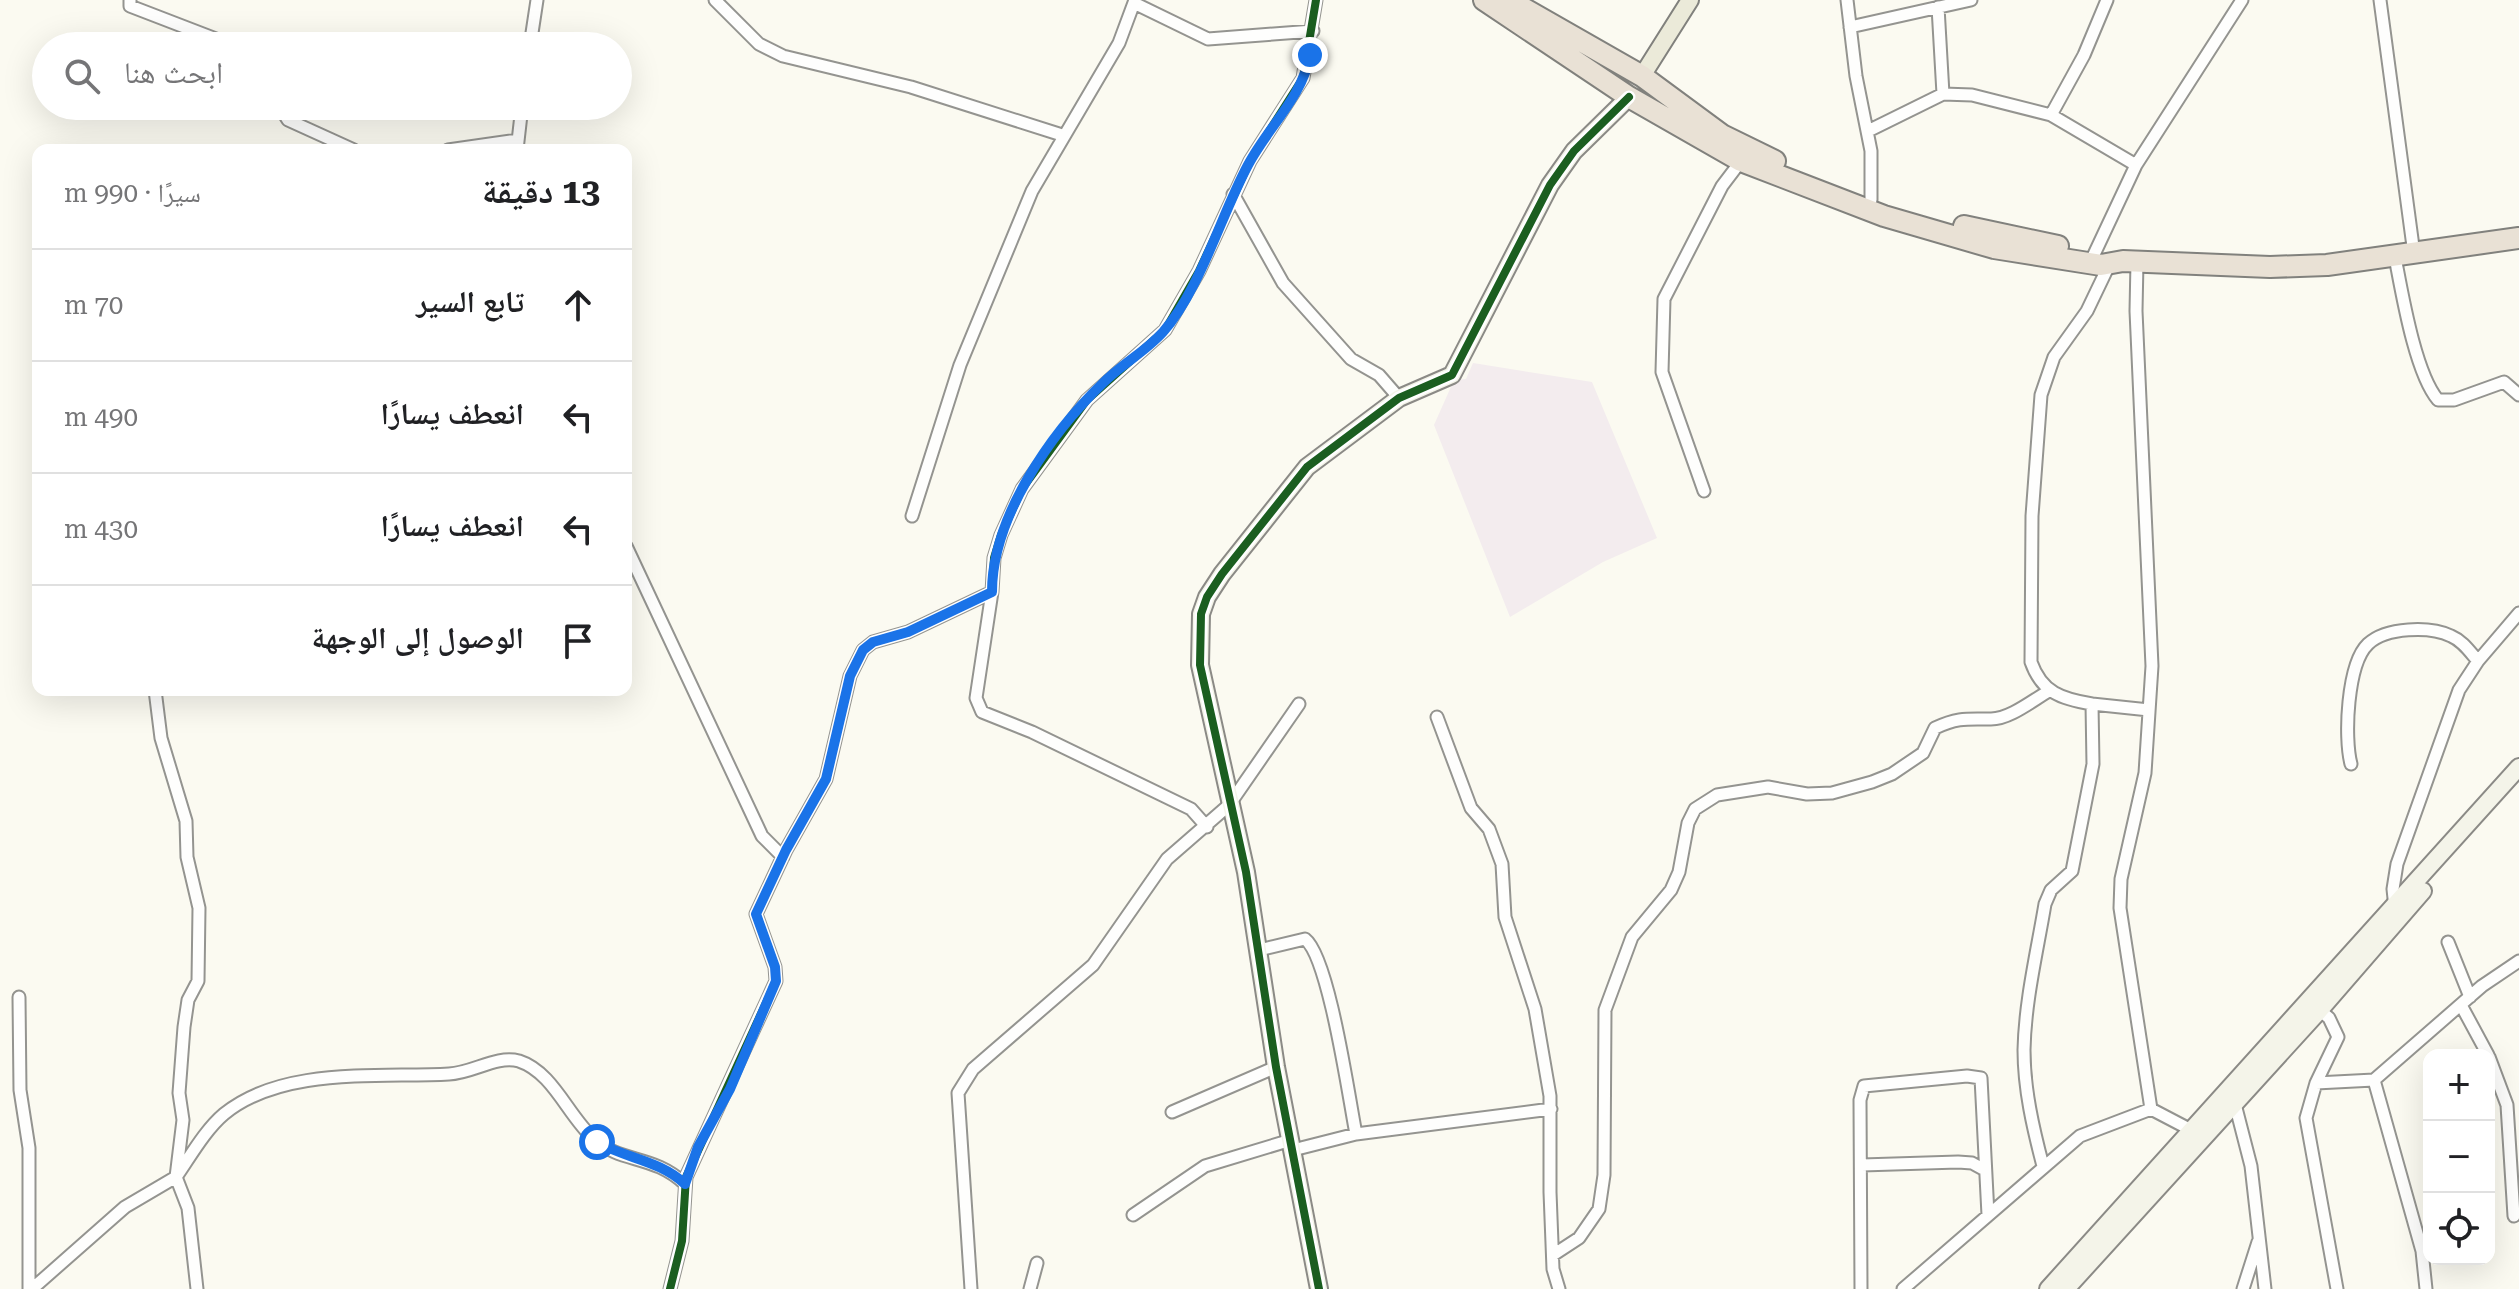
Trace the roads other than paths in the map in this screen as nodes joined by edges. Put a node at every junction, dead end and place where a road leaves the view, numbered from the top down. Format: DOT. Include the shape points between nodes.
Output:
graph roads {
  1 [pos="130,0"];
  2 [pos="537,0"];
  3 [pos="715,0"];
  4 [pos="1316,0"];
  5 [pos="1484,0"];
  6 [pos="1690,0"];
  7 [pos="1847,0"];
  8 [pos="1971,0"];
  9 [pos="2107,0"];
  10 [pos="2242,0"];
  11 [pos="2380,0"];
  12 [pos="1134,1"];
  13 [pos="1938,7"];
  14 [pos="1516,10"];
  15 [pos="1850,27"];
  16 [pos="1313,31"];
  17 [pos="198,32"];
  18 [pos="532,32"];
  19 [pos="1609,70"];
  20 [pos="1642,76"];
  21 [pos="1663,91"];
  22 [pos="1943,94"];
  23 [pos="1629,97"];
  24 [pos="1651,109"];
  25 [pos="2051,115"];
  26 [pos="288,120"];
  27 [pos="520,120"];
  28 [pos="1868,131"];
  29 [pos="1062,135"];
  30 [pos="1719,140"];
  31 [pos="341,144"];
  32 [pos="517,144"];
  33 [pos="1741,161"];
  34 [pos="2136,165"];
  35 [pos="1233,194"];
  36 [pos="1871,200"];
  37 [pos="2519,238"];
  38 [pos="2404,256"];
  39 [pos="2111,259"];
  40 [pos="2519,395"];
  41 [pos="1399,398"];
  42 [pos="1704,491"];
  43 [pos="912,516"];
  44 [pos="632,559"];
  45 [pos="992,592"];
  46 [pos="2519,613"];
  47 [pos="2478,661"];
  48 [pos="2049,691"];
  49 [pos="156,696"];
  50 [pos="1299,704"];
  51 [pos="2092,704"];
  52 [pos="2149,710"];
  53 [pos="1437,717"];
  54 [pos="2351,764"];
  55 [pos="2519,767"];
  56 [pos="2519,781"];
  57 [pos="1229,805"];
  58 [pos="1207,827"];
  59 [pos="783,857"];
  60 [pos="2397,912"];
  61 [pos="2448,942"];
  62 [pos="1259,950"];
  63 [pos="2519,961"];
  64 [pos="19,997"];
  65 [pos="2466,1001"];
  66 [pos="2315,1006"];
  67 [pos="2486,1049"];
  68 [pos="1276,1067"];
  69 [pos="2495,1070"];
  70 [pos="2374,1080"];
  71 [pos="2316,1083"];
  72 [pos="2232,1095"];
  73 [pos="1551,1109"];
  74 [pos="2151,1109"];
  75 [pos="1172,1112"];
  76 [pos="2514,1116"];
  77 [pos="2197,1133"];
  78 [pos="1356,1134"];
  79 [pos="1292,1145"];
  80 [pos="1862,1165"];
  81 [pos="2043,1166"];
  82 [pos="1983,1169"];
  83 [pos="176,1177"];
  84 [pos="685,1184"];
  85 [pos="1133,1215"];
  86 [pos="1988,1215"];
  87 [pos="2514,1216"];
  88 [pos="2260,1234"];
  89 [pos="1553,1255"];
  90 [pos="1037,1263"];
  91 [pos="2059,1287"];
  92 [pos="31,1289"];
  93 [pos="197,1289"];
  94 [pos="670,1289"];
  95 [pos="971,1289"];
  96 [pos="1030,1289"];
  97 [pos="1319,1289"];
  98 [pos="1559,1289"];
  99 [pos="1861,1289"];
  100 [pos="1903,1289"];
  101 [pos="2243,1289"];
  102 [pos="2265,1289"];
  103 [pos="2337,1289"];
  104 [pos="2426,1289"];
  1 -- 17 [label="street" via="130,6"];
  2 -- 18 [label="street"];
  3 -- 29 [label="street" via="759,44 783,56 883,79"];
  4 -- 16 [label="street"];
  5 -- 14 [label="highway"];
  6 -- 20 [label="main road"];
  7 -- 15 [label="street"];
  8 -- 13 [label="street"];
  9 -- 25 [label="street"];
  10 -- 34 [label="street"];
  11 -- 38 [label="street"];
  12 -- 16 [label="street" via="1208,39"];
  12 -- 29 [label="street" via="1119,43"];
  13 -- 15 [label="street"];
  13 -- 22 [label="street"];
  14 -- 19 [label="highway"];
  15 -- 28 [label="street"];
  16 -- 35 [label="street" via="1303,78"];
  19 -- 20 [label="highway"];
  19 -- 23 [label="highway"];
  20 -- 21 [label="highway"];
  21 -- 24 [label="highway"];
  21 -- 30 [label="highway"];
  22 -- 25 [label="street" via="1996,99"];
  22 -- 28 [label="street"];
  23 -- 24 [label="highway"];
  23 -- 41 [label="street" via="1574,151 1550,185 1452,375"];
  24 -- 30 [label="highway"];
  25 -- 34 [label="street"];
  26 -- 31 [label="street"];
  27 -- 32 [label="street"];
  28 -- 36 [label="street"];
  29 -- 43 [label="street" via="1032,191 965,353"];
  30 -- 33 [label="highway"];
  30 -- 36 [label="highway"];
  33 -- 39 [label="highway" via="1994,248"];
  33 -- 42 [label="street" via="1722,186 1664,299 1662,372"];
  34 -- 39 [label="street"];
  35 -- 41 [label="street" via="1283,283 1351,359 1379,375"];
  35 -- 45 [label="street" via="1199,271 1165,330 1087,400 1022,489 994,558"];
  36 -- 39 [label="highway"];
  37 -- 38 [label="highway"];
  38 -- 39 [label="highway" via="2270,267"];
  38 -- 40 [label="street" via="2407,317 2438,400 2454,400 2504,382"];
  39 -- 48 [label="street" via="2087,311 2054,357 2041,395 2029,646 2036,675"];
  39 -- 52 [label="street" via="2136,311 2152,666"];
  41 -- 57 [label="street" via="1307,467 1207,597 1198,638 1200,665"];
  44 -- 59 [label="street" via="762,836"];
  45 -- 58 [label="street" via="976,698 982,712 1191,809"];
  45 -- 59 [label="street" via="863,650 850,676 826,779"];
  46 -- 47 [label="street"];
  47 -- 54 [label="street" via="2463,643 2433,632 2393,632 2368,645 2359,657 2348,715"];
  47 -- 60 [label="street" via="2450,710 2401,852 2393,889"];
  48 -- 51 [label="street"];
  48 -- 89 [label="street" via="2005,715 1935,728 1923,753 1872,782 1832,793 1753,789 1717,795 1695,809 1671,890 1632,937 1605,1010 1599,1209 1579,1238"];
  49 -- 83 [label="street" via="161,738 186,821 187,857 199,908 198,981 188,1000 184,1027"];
  50 -- 57 [label="street"];
  51 -- 52 [label="street"];
  51 -- 81 [label="street" via="2093,764 2072,871 2051,890 2045,904 2029,996 2026,1081"];
  52 -- 74 [label="street" via="2145,773 2121,879 2120,908"];
  53 -- 73 [label="street" via="1471,808 1489,829 1502,864 1505,917 1535,1009"];
  55 -- 60 [label="street"];
  56 -- 60 [label="street"];
  57 -- 58 [label="street"];
  57 -- 62 [label="street"];
  58 -- 95 [label="street" via="1167,859 1093,965 959,1086"];
  59 -- 84 [label="street" via="756,919 776,981"];
  60 -- 66 [label="street"];
  61 -- 65 [label="street"];
  62 -- 68 [label="street"];
  62 -- 78 [label="street" via="1305,939 1315,950"];
  63 -- 65 [label="street"];
  64 -- 92 [label="street"];
  65 -- 67 [label="street"];
  65 -- 70 [label="street"];
  66 -- 71 [label="street" via="2329,1018 2338,1037"];
  66 -- 72 [label="street"];
  68 -- 75 [label="street"];
  68 -- 79 [label="street"];
  69 -- 76 [label="street"];
  70 -- 71 [label="street"];
  70 -- 104 [label="street" via="2422,1251"];
  71 -- 103 [label="street" via="2307,1106 2307,1129"];
  72 -- 77 [label="street"];
  72 -- 88 [label="street" via="2251,1166"];
  73 -- 78 [label="street"];
  73 -- 89 [label="street"];
  74 -- 77 [label="street"];
  74 -- 81 [label="street" via="2080,1136"];
  76 -- 87 [label="street"];
  77 -- 91 [label="street"];
  78 -- 79 [label="street"];
  79 -- 85 [label="street" via="1205,1166"];
  79 -- 97 [label="street"];
  80 -- 82 [label="street" via="1958,1162"];
  80 -- 82 [label="street" via="1864,1086 1975,1076 1984,1084"];
  80 -- 99 [label="street"];
  81 -- 86 [label="street"];
  82 -- 86 [label="street"];
  83 -- 84 [label="street" via="224,1114 261,1094 352,1074 461,1074 502,1059 537,1071 597,1142 661,1165"];
  83 -- 92 [label="street" via="125,1207"];
  83 -- 93 [label="street" via="188,1208"];
  84 -- 94 [label="street" via="682,1241"];
  86 -- 100 [label="street"];
  88 -- 101 [label="street"];
  88 -- 102 [label="street"];
  89 -- 98 [label="street"];
  90 -- 96 [label="street"];
}
